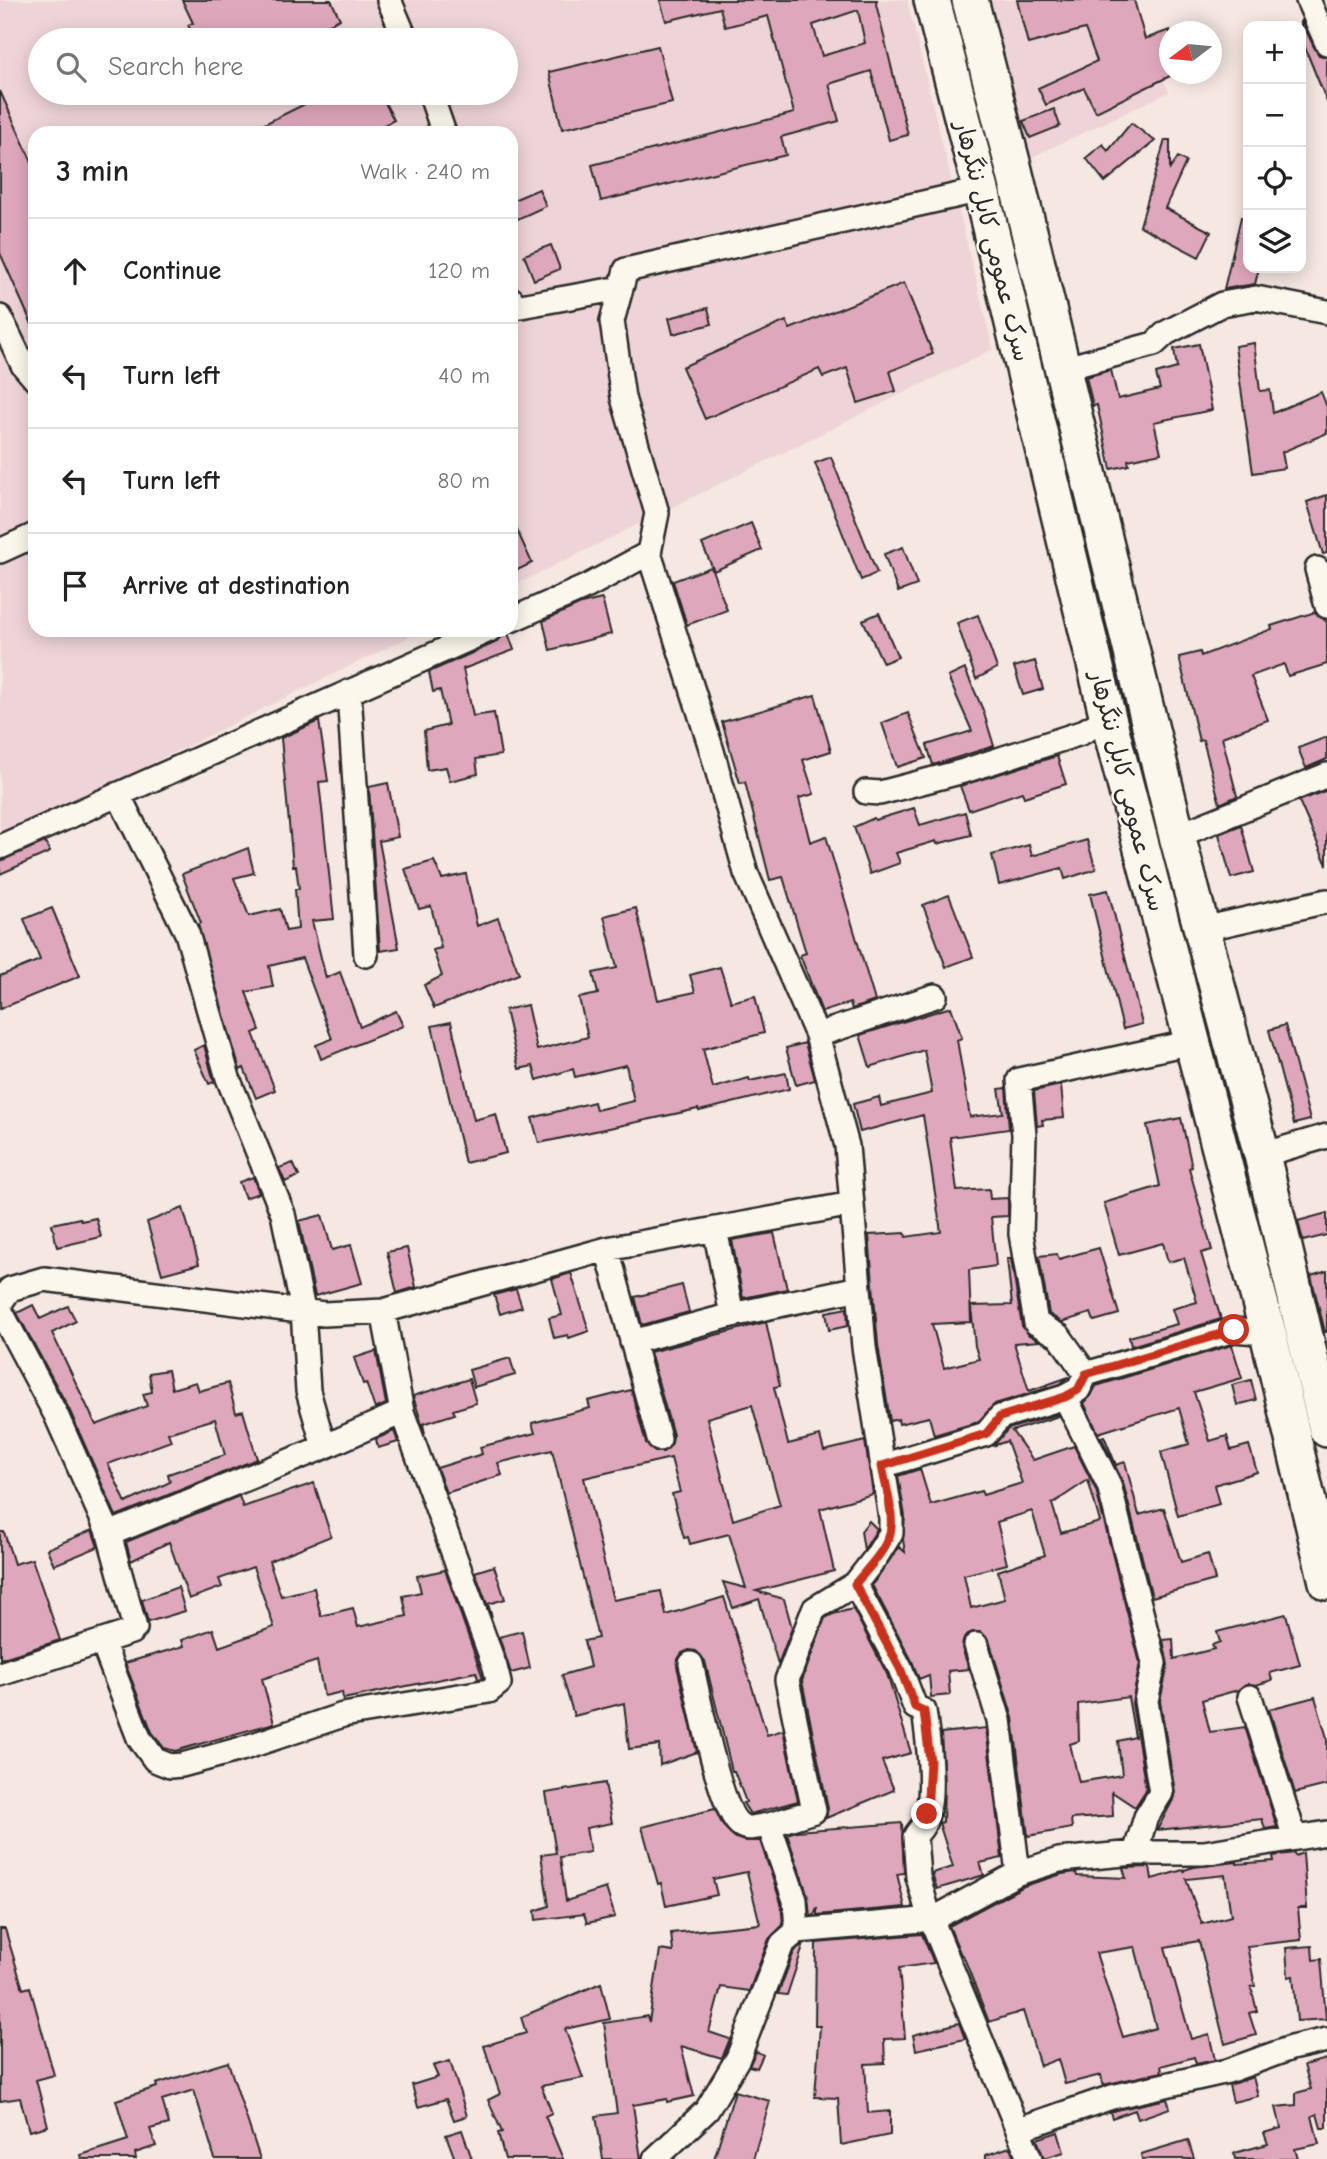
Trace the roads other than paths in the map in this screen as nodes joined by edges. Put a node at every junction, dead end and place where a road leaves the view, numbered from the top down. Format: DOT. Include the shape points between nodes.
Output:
graph roads {
  1 [pos="389,0"];
  2 [pos="932,0"];
  3 [pos="970,0"];
  4 [pos="1308,0"];
  5 [pos="402,28"];
  6 [pos="1327,43"];
  7 [pos="434,105"];
  8 [pos="442,126"];
  9 [pos="981,190"];
  10 [pos="621,288"];
  11 [pos="518,306"];
  12 [pos="1327,312"];
  13 [pos="0,317"];
  14 [pos="1062,369"];
  15 [pos="28,371"];
  16 [pos="28,538"];
  17 [pos="0,551"];
  18 [pos="649,552"];
  19 [pos="1317,569"];
  20 [pos="1327,606"];
  21 [pos="518,617"];
  22 [pos="473,637"];
  23 [pos="349,692"];
  24 [pos="1108,718"];
  25 [pos="1327,775"];
  26 [pos="866,792"];
  27 [pos="118,794"];
  28 [pos="1177,835"];
  29 [pos="0,847"];
  30 [pos="1327,901"];
  31 [pos="1203,929"];
  32 [pos="366,955"];
  33 [pos="935,996"];
  34 [pos="817,1035"];
  35 [pos="1192,1042"];
  36 [pos="1327,1136"];
  37 [pos="1262,1155"];
  38 [pos="852,1204"];
  39 [pos="715,1229"];
  40 [pos="607,1249"];
  41 [pos="859,1288"];
  42 [pos="0,1303"];
  43 [pos="0,1310"];
  44 [pos="303,1310"];
  45 [pos="383,1311"];
  46 [pos="732,1315"];
  47 [pos="1268,1333"];
  48 [pos="632,1342"];
  49 [pos="1317,1345"];
  50 [pos="1086,1374"];
  51 [pos="1065,1397"];
  52 [pos="402,1412"];
  53 [pos="1327,1429"];
  54 [pos="659,1439"];
  55 [pos="324,1447"];
  56 [pos="882,1466"];
  57 [pos="109,1534"];
  58 [pos="1327,1582"];
  59 [pos="855,1584"];
  60 [pos="102,1641"];
  61 [pos="976,1645"];
  62 [pos="691,1664"];
  63 [pos="0,1674"];
  64 [pos="1250,1697"];
  65 [pos="769,1825"];
  66 [pos="1327,1833"];
  67 [pos="1295,1838"];
  68 [pos="1135,1853"];
  69 [pos="1018,1873"];
  70 [pos="933,1919"];
  71 [pos="797,1931"];
  72 [pos="1327,2040"];
  73 [pos="1019,2129"];
  74 [pos="654,2159"];
  75 [pos="1030,2159"];
  1 -- 5 [label="street"];
  2 -- 9 [label="highway, سرک عمومی کابل ننگرهار"];
  3 -- 14 [label="highway, سرک عمومی کابل ننگرهار"];
  4 -- 6 [label="street"];
  7 -- 8 [label="street"];
  9 -- 10 [label="street" via="626,270"];
  9 -- 24 [label="highway, سرک عمومی کابل ننگرهار"];
  10 -- 11 [label="street"];
  10 -- 18 [label="street" via="612,321 623,398 657,513"];
  12 -- 14 [label="street" via="1256,298 1222,304 1154,344"];
  13 -- 15 [label="street"];
  14 -- 28 [label="highway, سرک عمومی کابل ننگرهار"];
  16 -- 17 [label="street"];
  18 -- 21 [label="street"];
  18 -- 34 [label="street" via="746,873"];
  19 -- 20 [label="street"];
  22 -- 23 [label="street"];
  23 -- 27 [label="street"];
  23 -- 32 [label="street"];
  24 -- 26 [label="street" via="1081,733 964,771 880,793"];
  24 -- 35 [label="highway, سرک عمومی کابل ننگرهار"];
  25 -- 28 [label="street"];
  27 -- 29 [label="street"];
  27 -- 44 [label="street" via="187,933 228,1077 284,1214"];
  28 -- 31 [label="highway, سرک عمومی کابل ننگرهار"];
  30 -- 31 [label="street"];
  31 -- 37 [label="highway, سرک عمومی کابل ننگرهار"];
  33 -- 34 [label="street"];
  34 -- 38 [label="street" via="847,1146"];
  35 -- 47 [label="highway, سرک عمومی کابل ننگرهار"];
  35 -- 50 [label="street" via="1019,1080 1024,1135 1021,1234 1036,1323 1059,1336"];
  36 -- 37 [label="street"];
  37 -- 49 [label="highway, سرک عمومی کابل ننگرهار"];
  38 -- 39 [label="street"];
  38 -- 41 [label="street"];
  39 -- 40 [label="street"];
  39 -- 46 [label="street"];
  40 -- 45 [label="street"];
  40 -- 48 [label="street"];
  41 -- 46 [label="street"];
  41 -- 56 [label="street"];
  42 -- 44 [label="street" via="10,1289 44,1279"];
  43 -- 57 [label="street" via="56,1415"];
  44 -- 45 [label="street" via="324,1314"];
  44 -- 55 [label="street" via="308,1391"];
  45 -- 52 [label="street"];
  46 -- 48 [label="street"];
  47 -- 50 [label="street" via="1234,1330"];
  47 -- 58 [label="highway, سرک عمومی کابل ننگرهار"];
  48 -- 54 [label="street"];
  49 -- 53 [label="highway, سرک عمومی کابل ننگرهار"];
  50 -- 51 [label="street" via="1078,1390"];
  51 -- 56 [label="street" via="1000,1417 986,1434"];
  51 -- 68 [label="street" via="1109,1485 1154,1663 1146,1701 1161,1793 1146,1817"];
  52 -- 55 [label="street"];
  52 -- 60 [label="street" via="495,1667 497,1687 343,1715 242,1749 170,1766 155,1760 146,1749"];
  55 -- 57 [label="street"];
  56 -- 59 [label="street" via="891,1533"];
  57 -- 60 [label="street" via="135,1628"];
  59 -- 65 [label="street" via="814,1609 787,1680 814,1811"];
  59 -- 70 [label="street" via="900,1668 915,1707 924,1711 930,1761 927,1814 915,1837 918,1877"];
  60 -- 63 [label="street"];
  61 -- 69 [label="street" via="999,1720"];
  62 -- 65 [label="street" via="730,1814 745,1828"];
  64 -- 67 [label="street"];
  65 -- 71 [label="street" via="795,1900"];
  66 -- 67 [label="street"];
  67 -- 68 [label="street" via="1204,1853"];
  68 -- 69 [label="street" via="1059,1860"];
  69 -- 70 [label="street"];
  70 -- 71 [label="street"];
  70 -- 73 [label="street"];
  71 -- 74 [label="street" via="782,1944 738,2058 708,2110"];
  72 -- 73 [label="street" via="1228,2071 1112,2097"];
  73 -- 75 [label="street"];
}
